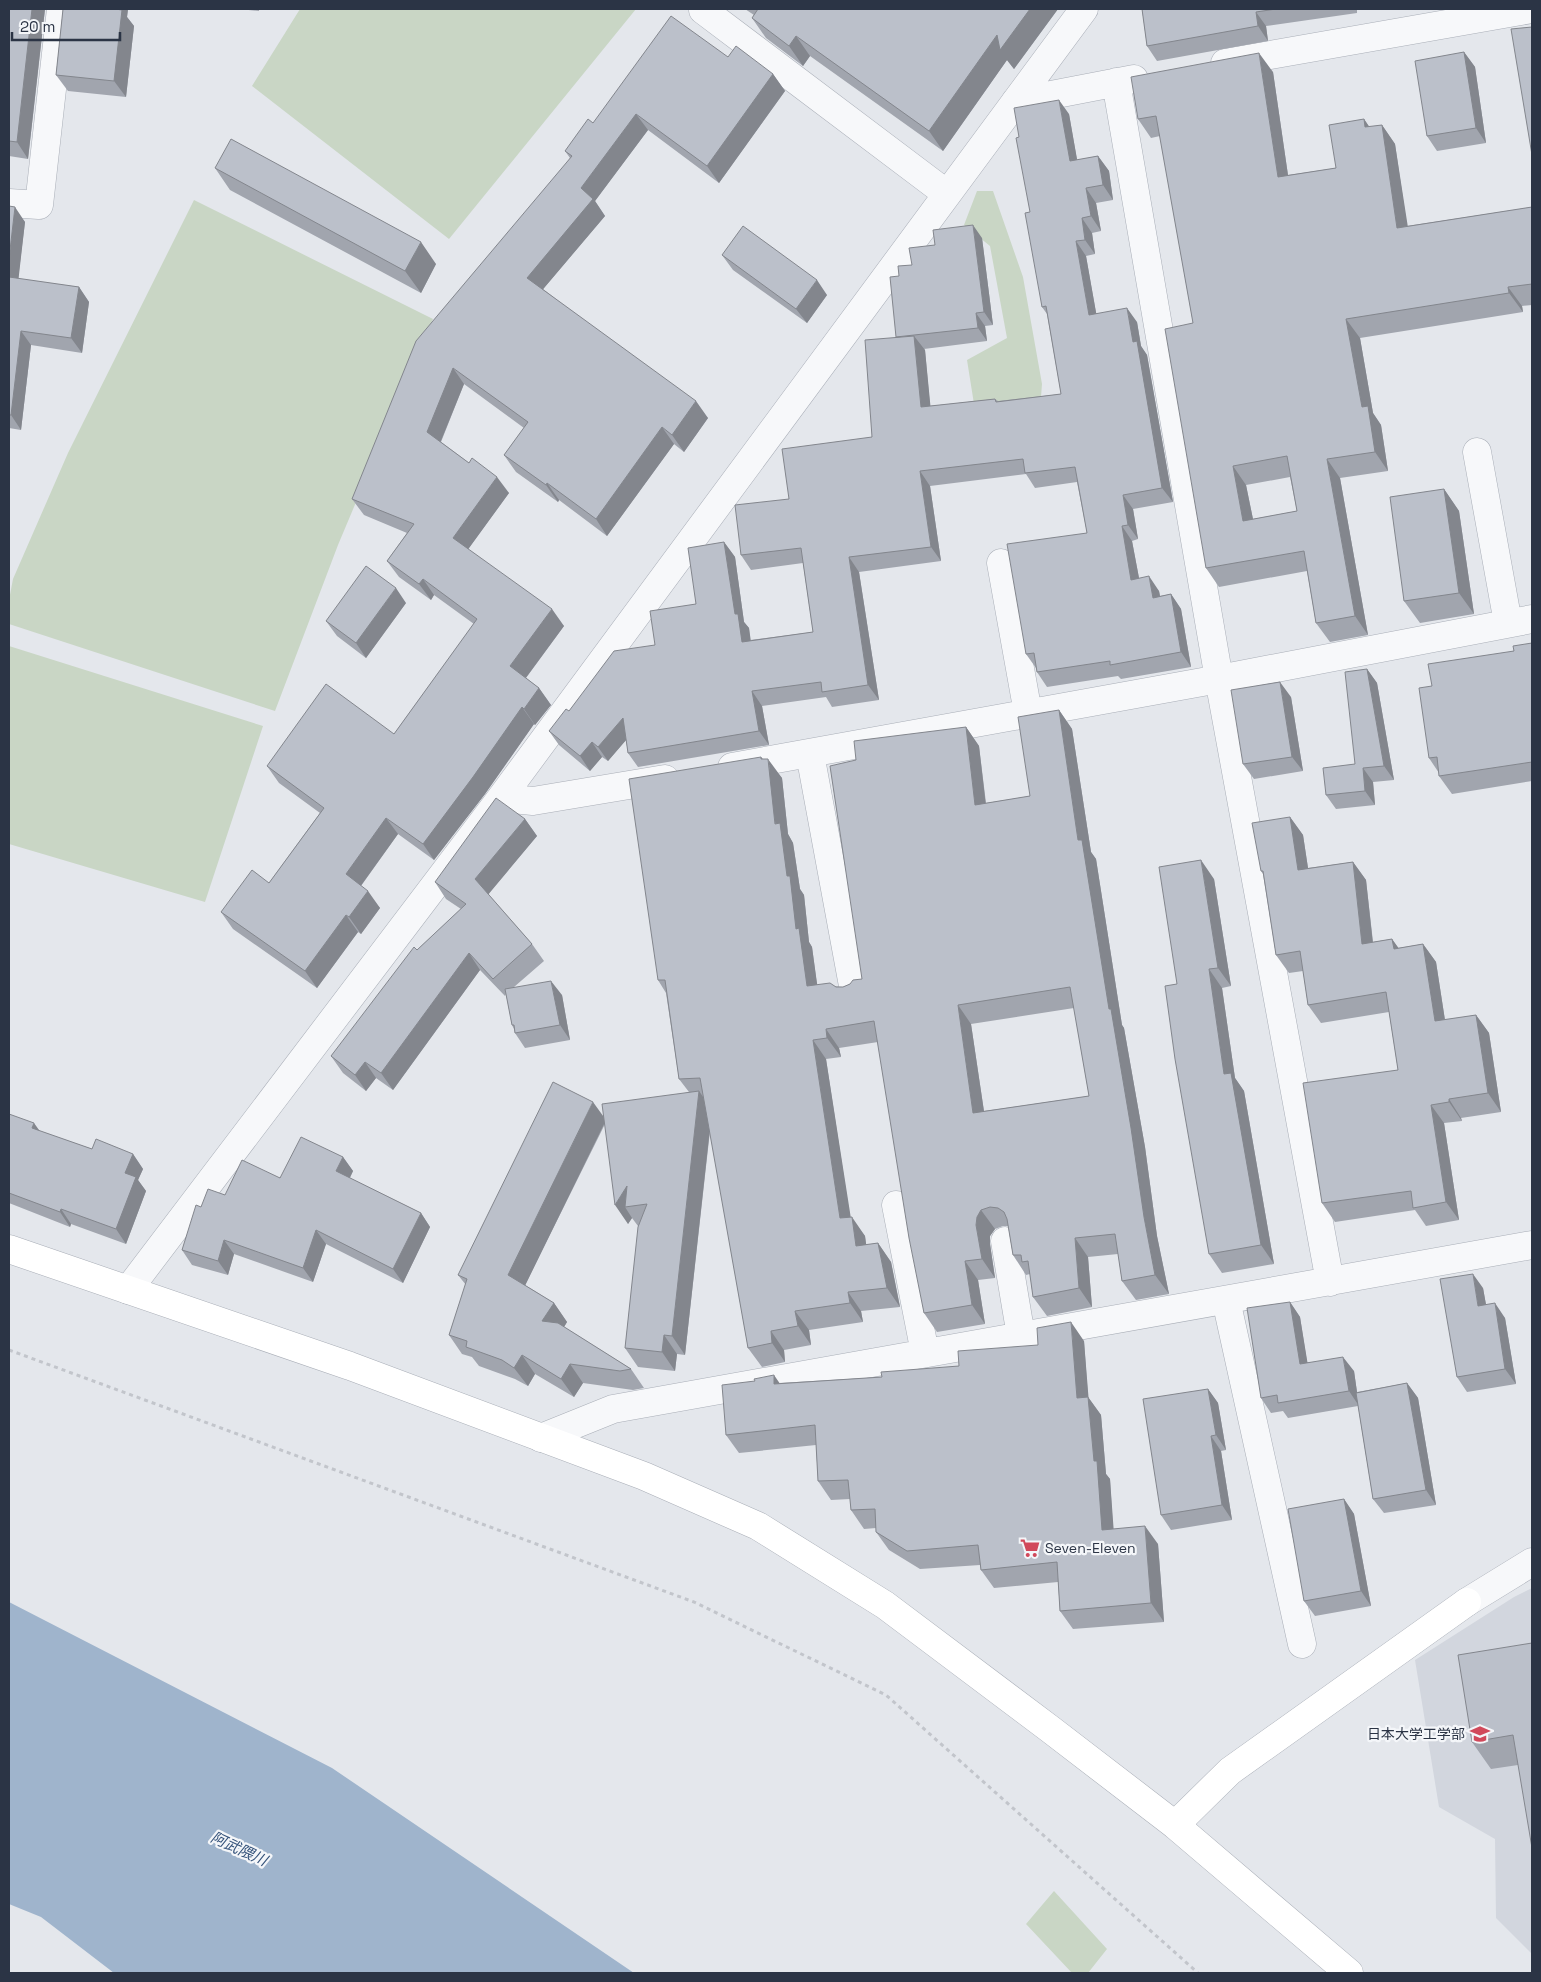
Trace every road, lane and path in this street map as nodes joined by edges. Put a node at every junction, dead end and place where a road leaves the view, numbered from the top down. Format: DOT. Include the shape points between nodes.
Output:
graph roads {
  1 [pos="61,9"];
  2 [pos="1084,9"];
  3 [pos="1532,9"];
  4 [pos="704,10"];
  5 [pos="1203,67"];
  6 [pos="1155,76"];
  7 [pos="1116,82"];
  8 [pos="1015,102"];
  9 [pos="947,194"];
  10 [pos="9,203"];
  11 [pos="1477,452"];
  12 [pos="1001,563"];
  13 [pos="1520,621"];
  14 [pos="1219,679"];
  15 [pos="1028,713"];
  16 [pos="810,754"];
  17 [pos="501,798"];
  18 [pos="854,991"];
  19 [pos="896,1205"];
  20 [pos="1005,1241"];
  21 [pos="1532,1245"];
  22 [pos="9,1249"];
  23 [pos="1330,1282"];
  24 [pos="128,1290"];
  25 [pos="1226,1300"];
  26 [pos="1021,1336"];
  27 [pos="9,1350"];
  28 [pos="925,1353"];
  29 [pos="542,1438"];
  30 [pos="1532,1562"];
  31 [pos="1302,1644"];
  32 [pos="1175,1825"];
  33 [pos="1198,1973"];
  34 [pos="1349,1973"];
  1 -- 10 [label="street" via="39,205"];
  2 -- 8 [label="street"];
  3 -- 5 [label="street"];
  4 -- 9 [label="street"];
  6 -- 7 [label="street"];
  7 -- 8 [label="street"];
  7 -- 14 [label="street"];
  8 -- 9 [label="street"];
  9 -- 17 [label="street"];
  11 -- 13 [label="street"];
  12 -- 15 [label="street"];
  13 -- 14 [label="street"];
  14 -- 15 [label="street"];
  14 -- 23 [label="street"];
  15 -- 16 [label="street"];
  16 -- 17 [label="street" via="533,801"];
  16 -- 18 [label="street"];
  17 -- 24 [label="street"];
  19 -- 28 [label="street"];
  20 -- 26 [label="street"];
  21 -- 23 [label="street"];
  22 -- 24 [label="street"];
  23 -- 25 [label="street"];
  24 -- 29 [label="street" via="350,1366"];
  25 -- 26 [label="street"];
  25 -- 31 [label="street"];
  26 -- 28 [label="street"];
  27 -- 33 [label="path" via="694,1602 886,1695"];
  28 -- 29 [label="street" via="613,1409"];
  29 -- 32 [label="street" via="644,1476 758,1526 885,1605"];
  30 -- 32 [label="street" via="1467,1602 1230,1771"];
  32 -- 34 [label="street"];
}
